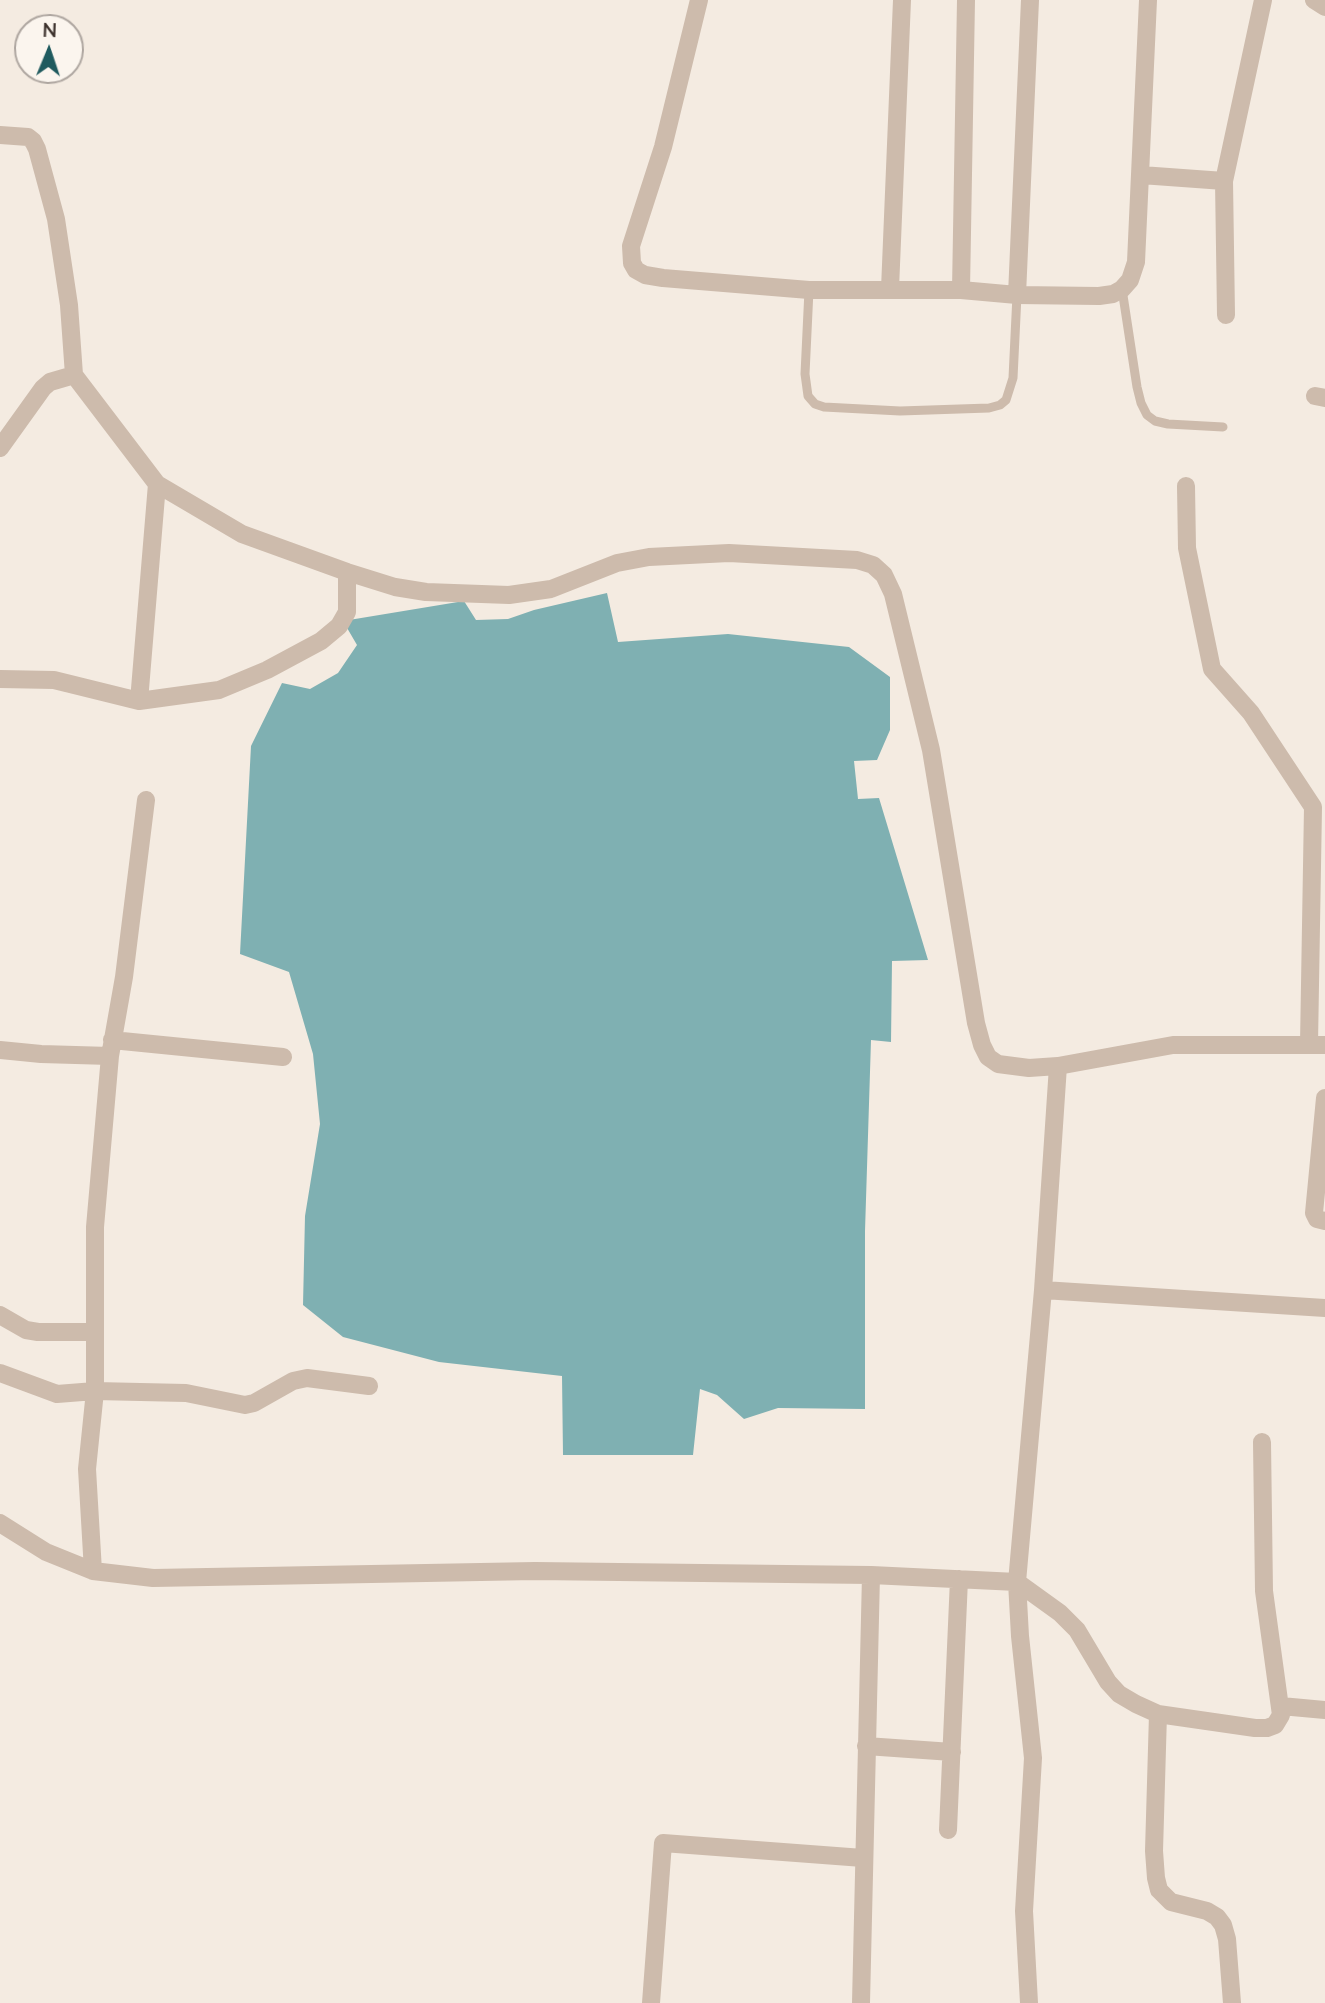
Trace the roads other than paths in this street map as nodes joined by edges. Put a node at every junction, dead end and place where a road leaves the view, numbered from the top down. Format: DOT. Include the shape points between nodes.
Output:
graph roads {
  1 [pos="699,0"];
  2 [pos="902,0"];
  3 [pos="966,0"];
  4 [pos="1030,0"];
  5 [pos="1148,0"];
  6 [pos="1263,0"];
  7 [pos="1314,0"];
  8 [pos="1325,6"];
  9 [pos="0,135"];
  10 [pos="1141,175"];
  11 [pos="1224,181"];
  12 [pos="890,289"];
  13 [pos="1122,289"];
  14 [pos="809,290"];
  15 [pos="961,290"];
  16 [pos="1017,295"];
  17 [pos="1226,315"];
  18 [pos="74,375"];
  19 [pos="1223,427"];
  20 [pos="0,448"];
  21 [pos="157,484"];
  22 [pos="1186,486"];
  23 [pos="347,572"];
  24 [pos="0,679"];
  25 [pos="139,701"];
  26 [pos="146,800"];
  27 [pos="1319,811"];
  28 [pos="1317,1045"];
  29 [pos="111,1048"];
  30 [pos="0,1050"];
  31 [pos="283,1057"];
  32 [pos="1058,1066"];
  33 [pos="1325,1098"];
  34 [pos="1325,1221"];
  35 [pos="1043,1290"];
  36 [pos="1325,1308"];
  37 [pos="0,1315"];
  38 [pos="94,1332"];
  39 [pos="0,1373"];
  40 [pos="369,1386"];
  41 [pos="95,1391"];
  42 [pos="1262,1442"];
  43 [pos="0,1523"];
  44 [pos="93,1571"];
  45 [pos="871,1576"];
  46 [pos="959,1580"];
  47 [pos="1017,1582"];
  48 [pos="1281,1706"];
  49 [pos="1325,1710"];
  50 [pos="1158,1714"];
  51 [pos="866,1746"];
  52 [pos="952,1752"];
  53 [pos="948,1830"];
  54 [pos="863,1858"];
  55 [pos="651,2003"];
  56 [pos="860,2003"];
  57 [pos="1029,2003"];
  58 [pos="1232,2003"];
  1 -- 14 [label="street" via="663,147 631,246 632,263 645,275 663,278"];
  2 -- 12 [label="street"];
  3 -- 15 [label="street"];
  4 -- 16 [label="street"];
  5 -- 10 [label="street"];
  6 -- 11 [label="street"];
  7 -- 8 [label="street"];
  9 -- 18 [label="street" via="28,137 37,149 56,219"];
  10 -- 11 [label="street"];
  10 -- 13 [label="street" via="1136,262"];
  11 -- 17 [label="street"];
  12 -- 14 [label="street"];
  12 -- 15 [label="street"];
  13 -- 16 [label="street" via="1099,296"];
  13 -- 19 [label="lane" via="1137,387 1147,415 1168,425"];
  14 -- 16 [label="lane" via="808,396 824,407 900,411 989,408 1006,400 1013,378"];
  15 -- 16 [label="street"];
  18 -- 20 [label="street" via="43,388"];
  18 -- 21 [label="street"];
  21 -- 23 [label="street" via="242,534"];
  21 -- 25 [label="street"];
  22 -- 27 [label="street" via="1187,548 1212,669 1251,713"];
  23 -- 25 [label="street" via="346,612 339,626 321,641 219,690"];
  23 -- 32 [label="street" via="426,592 509,595 551,589 617,563 649,557 729,552 834,557 873,565 893,594 931,750 982,1045 998,1064"];
  24 -- 25 [label="street" via="54,680"];
  26 -- 29 [label="street"];
  27 -- 28 [label="street"];
  28 -- 32 [label="street" via="1173,1045"];
  29 -- 30 [label="street" via="41,1054"];
  29 -- 31 [label="street"];
  29 -- 38 [label="street" via="95,1227"];
  32 -- 35 [label="street"];
  33 -- 34 [label="street" via="1314,1213"];
  35 -- 36 [label="street"];
  35 -- 47 [label="street"];
  37 -- 38 [label="street" via="26,1330"];
  38 -- 41 [label="street"];
  39 -- 41 [label="street" via="57,1394"];
  40 -- 41 [label="street" via="307,1378 245,1405 186,1393"];
  41 -- 44 [label="street" via="87,1469"];
  42 -- 48 [label="street" via="1264,1591"];
  43 -- 44 [label="street" via="46,1552"];
  44 -- 45 [label="street" via="153,1578 535,1571"];
  45 -- 46 [label="street"];
  45 -- 51 [label="street"];
  46 -- 47 [label="street"];
  46 -- 52 [label="street"];
  47 -- 50 [label="street" via="1077,1630 1119,1694"];
  47 -- 57 [label="street" via="1033,1758 1024,1911"];
  48 -- 49 [label="street"];
  48 -- 50 [label="street" via="1279,1722 1267,1728"];
  50 -- 58 [label="street" via="1154,1851 1159,1890 1171,1902 1207,1910 1223,1925"];
  51 -- 52 [label="street"];
  51 -- 54 [label="street"];
  52 -- 53 [label="street"];
  54 -- 55 [label="street" via="663,1843"];
  54 -- 56 [label="street"];
}
